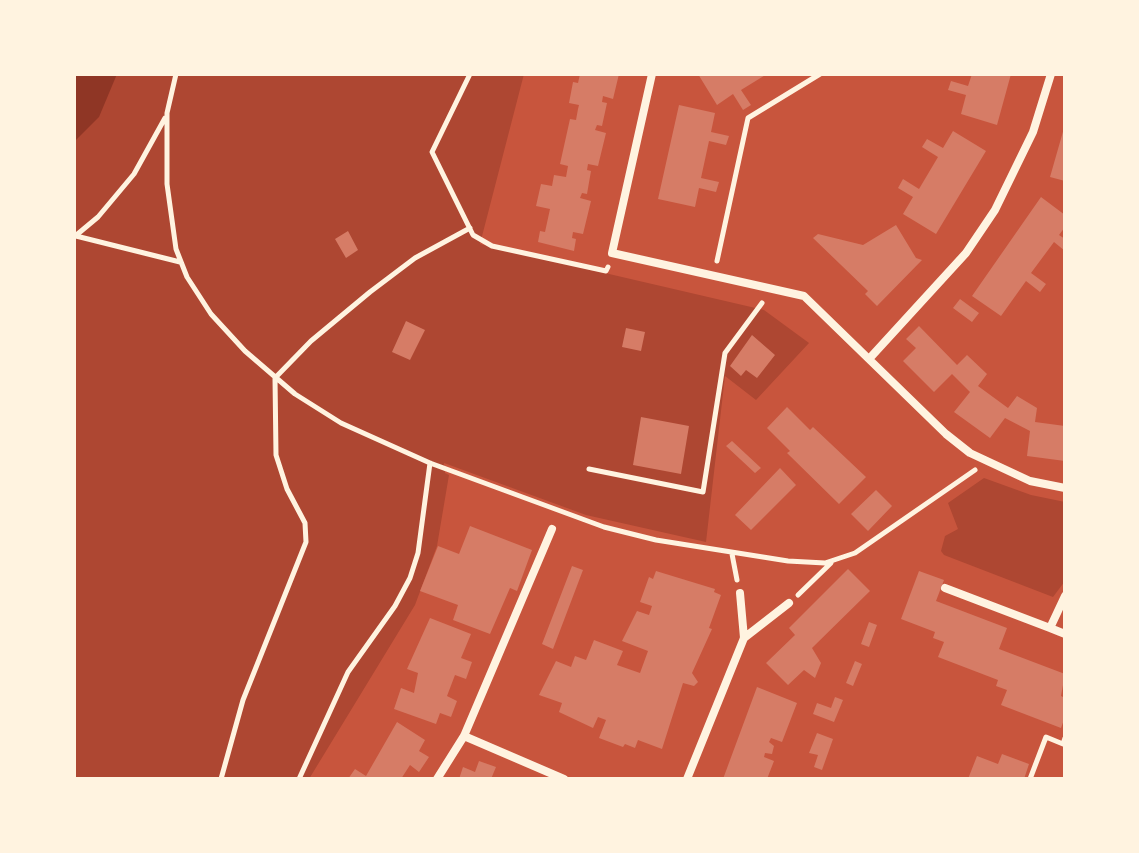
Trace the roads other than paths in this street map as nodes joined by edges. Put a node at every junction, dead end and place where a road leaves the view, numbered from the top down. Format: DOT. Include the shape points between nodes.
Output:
graph roads {
  1 [pos="652,74"];
  2 [pos="1051,74"];
  3 [pos="869,359"];
  4 [pos="1065,488"];
  5 [pos="552,529"];
  6 [pos="945,588"];
  7 [pos="740,593"];
  8 [pos="1065,596"];
  9 [pos="789,603"];
  10 [pos="1050,628"];
  11 [pos="1065,634"];
  12 [pos="744,638"];
  13 [pos="464,736"];
  14 [pos="437,779"];
  15 [pos="564,779"];
  16 [pos="687,779"];
  1 -- 3 [label="street" via="612,253 804,296"];
  2 -- 3 [label="street" via="1033,132 995,210 966,253"];
  3 -- 4 [label="street" via="946,434 986,462 1030,481"];
  5 -- 13 [label="street"];
  6 -- 10 [label="street"];
  7 -- 12 [label="street"];
  8 -- 10 [label="street"];
  9 -- 12 [label="street"];
  10 -- 11 [label="street"];
  12 -- 16 [label="street"];
  13 -- 14 [label="street"];
  13 -- 15 [label="street"];
}
